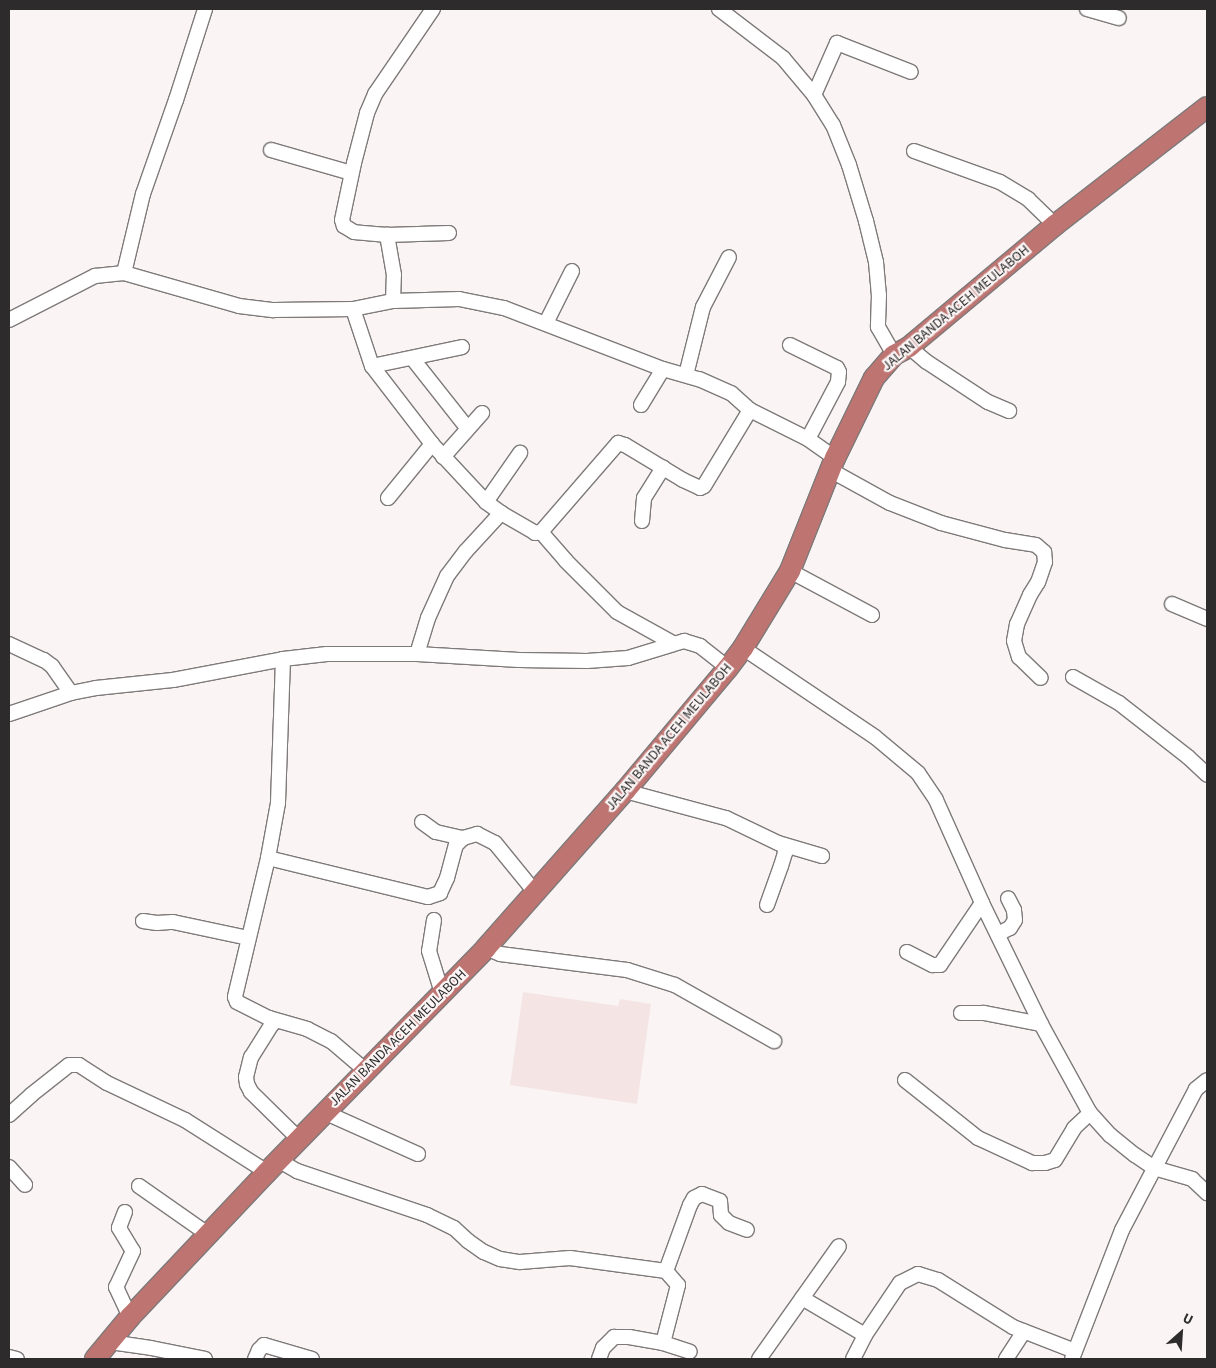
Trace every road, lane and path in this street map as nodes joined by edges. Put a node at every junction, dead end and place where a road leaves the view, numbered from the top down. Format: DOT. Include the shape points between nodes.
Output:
graph roads {
  1 [pos="205,9"];
  2 [pos="433,9"];
  3 [pos="719,9"];
  4 [pos="1087,9"];
  5 [pos="1119,18"];
  6 [pos="911,72"];
  7 [pos="814,94"];
  8 [pos="1207,107"];
  9 [pos="271,150"];
  10 [pos="914,150"];
  11 [pos="351,173"];
  12 [pos="1055,225"];
  13 [pos="449,232"];
  14 [pos="387,236"];
  15 [pos="729,257"];
  16 [pos="572,271"];
  17 [pos="124,273"];
  18 [pos="393,301"];
  19 [pos="353,309"];
  20 [pos="9,320"];
  21 [pos="546,323"];
  22 [pos="790,345"];
  23 [pos="462,347"];
  24 [pos="902,351"];
  25 [pos="412,358"];
  26 [pos="372,366"];
  27 [pos="663,368"];
  28 [pos="686,375"];
  29 [pos="641,405"];
  30 [pos="750,410"];
  31 [pos="1009,411"];
  32 [pos="482,414"];
  33 [pos="468,430"];
  34 [pos="808,439"];
  35 [pos="432,444"];
  36 [pos="520,453"];
  37 [pos="443,457"];
  38 [pos="832,464"];
  39 [pos="663,468"];
  40 [pos="388,498"];
  41 [pos="486,502"];
  42 [pos="501,514"];
  43 [pos="642,521"];
  44 [pos="541,532"];
  45 [pos="790,571"];
  46 [pos="1172,604"];
  47 [pos="872,615"];
  48 [pos="1207,619"];
  49 [pos="673,643"];
  50 [pos="9,644"];
  51 [pos="743,648"];
  52 [pos="417,654"];
  53 [pos="283,660"];
  54 [pos="728,668"];
  55 [pos="1041,678"];
  56 [pos="1073,678"];
  57 [pos="72,693"];
  58 [pos="9,714"];
  59 [pos="1207,775"];
  60 [pos="625,791"];
  61 [pos="422,822"];
  62 [pos="463,838"];
  63 [pos="784,845"];
  64 [pos="822,856"];
  65 [pos="268,858"];
  66 [pos="535,892"];
  67 [pos="1008,898"];
  68 [pos="982,903"];
  69 [pos="767,904"];
  70 [pos="434,920"];
  71 [pos="143,921"];
  72 [pos="1002,932"];
  73 [pos="248,938"];
  74 [pos="486,948"];
  75 [pos="907,952"];
  76 [pos="442,993"];
  77 [pos="961,1012"];
  78 [pos="269,1018"];
  79 [pos="1041,1024"];
  80 [pos="774,1040"];
  81 [pos="365,1070"];
  82 [pos="906,1080"];
  83 [pos="1207,1080"];
  84 [pos="324,1112"];
  85 [pos="1090,1113"];
  86 [pos="9,1116"];
  87 [pos="299,1139"];
  88 [pos="418,1154"];
  89 [pos="1158,1160"];
  90 [pos="272,1166"];
  91 [pos="9,1167"];
  92 [pos="25,1184"];
  93 [pos="139,1186"];
  94 [pos="1207,1193"];
  95 [pos="125,1212"];
  96 [pos="746,1230"];
  97 [pos="209,1235"];
  98 [pos="839,1246"];
  99 [pos="666,1271"];
  100 [pos="802,1298"];
  101 [pos="130,1317"];
  102 [pos="1024,1331"];
  103 [pos="865,1335"];
  104 [pos="110,1342"];
  105 [pos="663,1343"];
  106 [pos="690,1352"];
  107 [pos="1073,1355"];
  108 [pos="9,1357"];
  109 [pos="17,1359"];
  110 [pos="94,1359"];
  111 [pos="205,1359"];
  112 [pos="255,1359"];
  113 [pos="312,1359"];
  114 [pos="599,1359"];
  115 [pos="759,1359"];
  116 [pos="853,1359"];
  117 [pos="1006,1359"];
  1 -- 17 [label="street" via="143,194"];
  2 -- 11 [label="street" via="375,94"];
  3 -- 7 [label="street" via="783,58"];
  4 -- 5 [label="street"];
  6 -- 7 [label="street" via="837,43"];
  7 -- 24 [label="street" via="833,125 866,220 876,262 878,327"];
  8 -- 12 [label="highway, JALAN BANDA ACEH MEULABOH"];
  9 -- 11 [label="street"];
  10 -- 12 [label="street" via="1000,182 1028,199"];
  11 -- 14 [label="street" via="342,220 344,226 354,232"];
  12 -- 24 [label="highway, JALAN BANDA ACEH MEULABOH"];
  13 -- 14 [label="street"];
  14 -- 18 [label="street" via="394,275"];
  15 -- 28 [label="street" via="704,307"];
  16 -- 21 [label="street"];
  17 -- 19 [label="street" via="239,306 274,310"];
  17 -- 20 [label="street" via="95,276"];
  18 -- 19 [label="street"];
  18 -- 21 [label="street" via="459,299 504,308"];
  19 -- 26 [label="street"];
  21 -- 27 [label="street"];
  22 -- 34 [label="street" via="840,372 838,382"];
  23 -- 25 [label="street"];
  24 -- 31 [label="street" via="927,362 988,402"];
  24 -- 38 [label="highway, JALAN BANDA ACEH MEULABOH" via="874,378"];
  25 -- 26 [label="street"];
  25 -- 33 [label="street"];
  26 -- 35 [label="street"];
  27 -- 28 [label="street"];
  27 -- 29 [label="street"];
  28 -- 30 [label="street" via="731,394"];
  30 -- 34 [label="street"];
  30 -- 39 [label="street" via="704,486 700,488"];
  32 -- 33 [label="street"];
  33 -- 37 [label="street"];
  34 -- 38 [label="street"];
  35 -- 37 [label="street"];
  35 -- 40 [label="street"];
  36 -- 41 [label="street"];
  37 -- 41 [label="street"];
  38 -- 45 [label="highway, JALAN BANDA ACEH MEULABOH"];
  38 -- 55 [label="street" via="890,503 1004,540 1036,545 1044,552 1045,562 1017,624 1014,641 1019,657"];
  39 -- 43 [label="street" via="644,498"];
  39 -- 44 [label="street" via="618,443"];
  41 -- 42 [label="street"];
  42 -- 44 [label="street" via="535,533"];
  42 -- 52 [label="street" via="447,576 428,618"];
  44 -- 49 [label="street" via="617,612"];
  45 -- 47 [label="street"];
  45 -- 51 [label="highway, JALAN BANDA ACEH MEULABOH"];
  46 -- 48 [label="street"];
  49 -- 52 [label="street" via="628,658 587,661"];
  49 -- 54 [label="street" via="691,642 700,646"];
  50 -- 57 [label="street" via="52,666"];
  51 -- 54 [label="highway, JALAN BANDA ACEH MEULABOH"];
  51 -- 68 [label="street" via="875,737 918,773 936,800"];
  52 -- 53 [label="street" via="327,654"];
  53 -- 57 [label="street" via="173,680"];
  53 -- 65 [label="street" via="278,803"];
  54 -- 60 [label="highway, JALAN BANDA ACEH MEULABOH"];
  56 -- 59 [label="street" via="1119,703"];
  57 -- 58 [label="street"];
  60 -- 63 [label="street" via="726,818"];
  60 -- 66 [label="highway, JALAN BANDA ACEH MEULABOH"];
  61 -- 62 [label="street" via="436,832"];
  62 -- 65 [label="street" via="456,846 440,892 428,897"];
  62 -- 66 [label="street" via="477,834 495,843"];
  63 -- 64 [label="street"];
  63 -- 69 [label="street" via="785,853"];
  65 -- 73 [label="street"];
  66 -- 74 [label="highway, JALAN BANDA ACEH MEULABOH"];
  67 -- 72 [label="street" via="1016,915 1013,924"];
  68 -- 72 [label="street"];
  68 -- 75 [label="street" via="940,965 933,965"];
  70 -- 76 [label="street" via="429,951"];
  71 -- 73 [label="street" via="173,922"];
  72 -- 79 [label="street"];
  73 -- 78 [label="street" via="235,991 236,1000"];
  74 -- 76 [label="highway, JALAN BANDA ACEH MEULABOH"];
  74 -- 80 [label="street" via="500,954 627,970 675,985"];
  76 -- 81 [label="highway, JALAN BANDA ACEH MEULABOH"];
  77 -- 79 [label="street"];
  78 -- 81 [label="street" via="307,1029 331,1041"];
  78 -- 87 [label="street" via="271,1026 248,1067 247,1084 251,1092"];
  79 -- 85 [label="street"];
  81 -- 84 [label="highway, JALAN BANDA ACEH MEULABOH"];
  82 -- 85 [label="street" via="978,1138 1032,1163 1055,1160 1074,1128"];
  83 -- 89 [label="street" via="1196,1089"];
  84 -- 87 [label="highway, JALAN BANDA ACEH MEULABOH"];
  84 -- 88 [label="street"];
  85 -- 89 [label="street" via="1110,1135"];
  86 -- 90 [label="street" via="69,1065 79,1065 107,1083"];
  87 -- 90 [label="highway, JALAN BANDA ACEH MEULABOH"];
  89 -- 94 [label="street" via="1192,1179"];
  89 -- 107 [label="street" via="1122,1230"];
  90 -- 97 [label="highway, JALAN BANDA ACEH MEULABOH"];
  90 -- 99 [label="street" via="297,1171 427,1215 454,1228 484,1252 500,1259 520,1262 570,1258"];
  91 -- 92 [label="street"];
  93 -- 97 [label="street"];
  95 -- 101 [label="street" via="119,1228 133,1251 116,1287"];
  96 -- 99 [label="street" via="729,1223 721,1215 720,1201 702,1194 694,1198"];
  97 -- 101 [label="highway, JALAN BANDA ACEH MEULABOH"];
  98 -- 100 [label="street"];
  99 -- 105 [label="street" via="678,1285"];
  100 -- 103 [label="street"];
  100 -- 115 [label="street"];
  101 -- 104 [label="highway, JALAN BANDA ACEH MEULABOH"];
  102 -- 103 [label="street" via="938,1280 918,1274 900,1283"];
  102 -- 107 [label="street"];
  102 -- 117 [label="street"];
  103 -- 116 [label="street"];
  104 -- 110 [label="highway, JALAN BANDA ACEH MEULABOH"];
  104 -- 111 [label="street"];
  105 -- 106 [label="street"];
  105 -- 114 [label="street" via="614,1337 603,1348"];
  108 -- 109 [label="street"];
  112 -- 113 [label="street" via="264,1345"];
}
